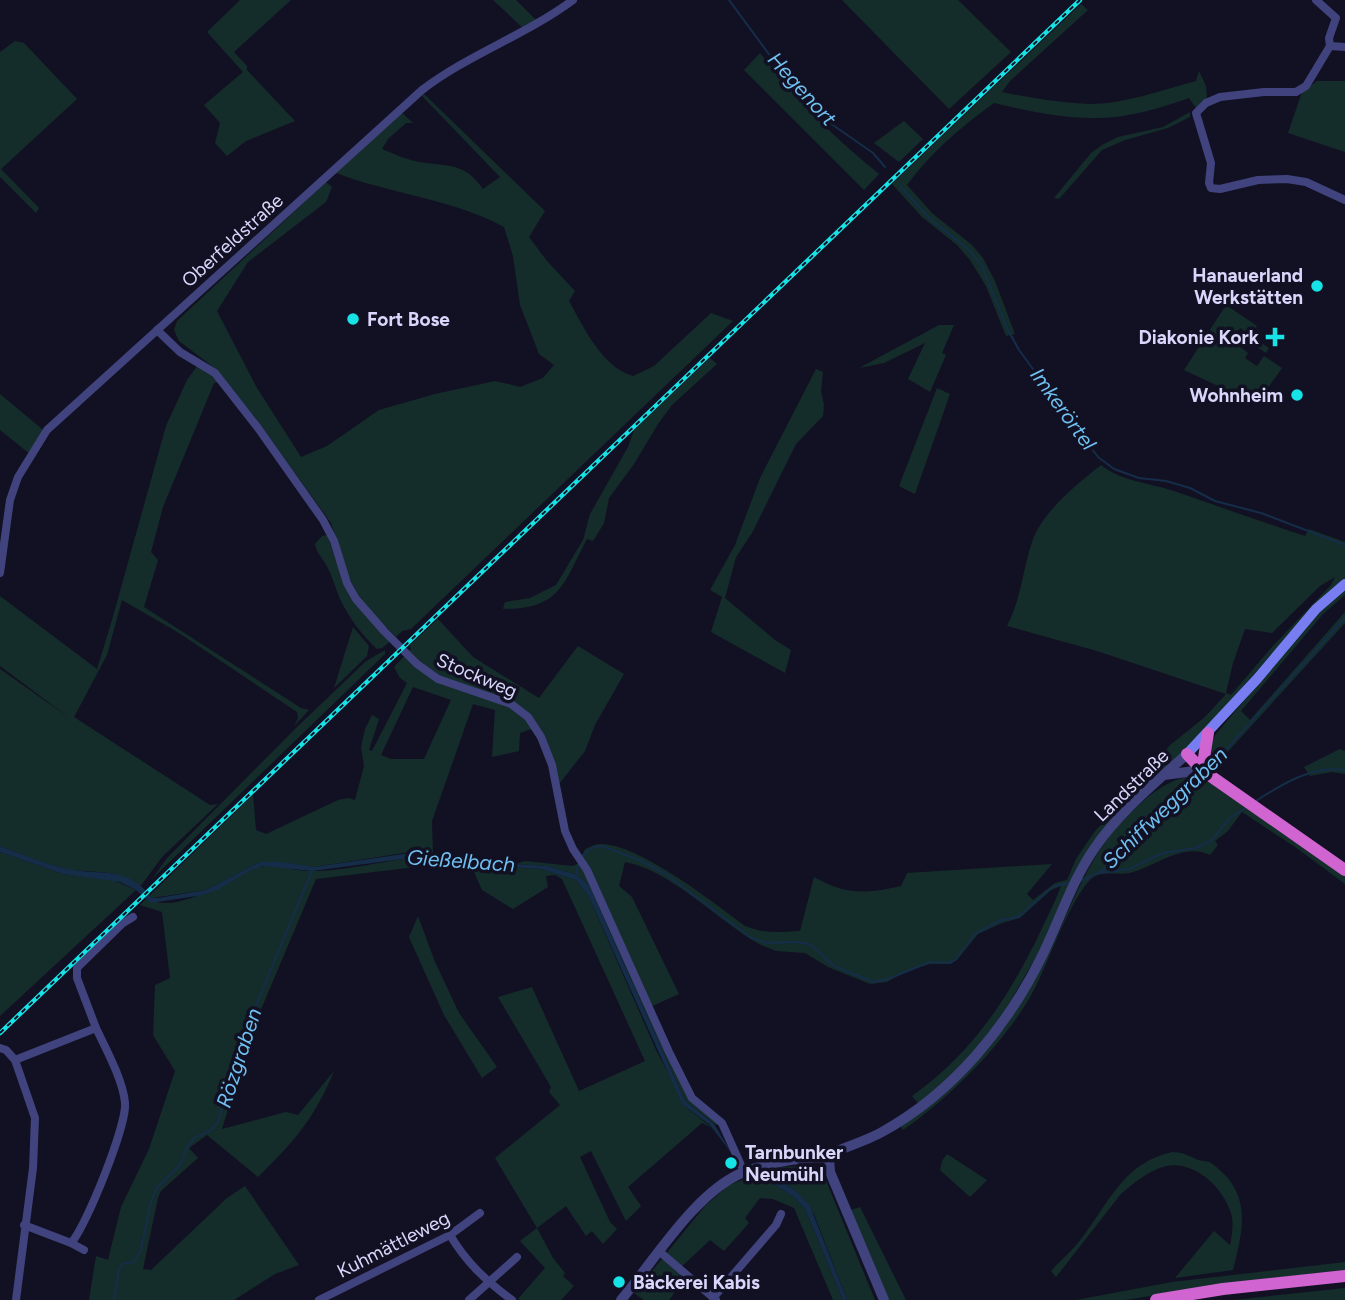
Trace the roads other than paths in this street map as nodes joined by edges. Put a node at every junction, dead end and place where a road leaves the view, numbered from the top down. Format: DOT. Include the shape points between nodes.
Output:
graph roads {
  1 [pos="573,0"];
  2 [pos="1316,0"];
  3 [pos="1329,46"];
  4 [pos="1345,47"];
  5 [pos="1345,200"];
  6 [pos="157,330"];
  7 [pos="0,573"];
  8 [pos="1345,584"];
  9 [pos="1208,733"];
  10 [pos="1187,754"];
  11 [pos="1202,770"];
  12 [pos="1164,776"];
  13 [pos="1345,870"];
  14 [pos="133,917"];
  15 [pos="96,1028"];
  16 [pos="0,1048"];
  17 [pos="15,1060"];
  18 [pos="829,1158"];
  19 [pos="744,1172"];
  20 [pos="480,1213"];
  21 [pos="781,1214"];
  22 [pos="24,1225"];
  23 [pos="450,1235"];
  24 [pos="71,1243"];
  25 [pos="84,1250"];
  26 [pos="660,1252"];
  27 [pos="517,1257"];
  28 [pos="1345,1276"];
  29 [pos="488,1283"];
  30 [pos="1345,1284"];
  31 [pos="714,1299"];
  32 [pos="16,1300"];
  33 [pos="319,1300"];
  34 [pos="469,1300"];
  35 [pos="512,1300"];
  36 [pos="621,1300"];
  37 [pos="884,1300"];
  38 [pos="1156,1300"];
  39 [pos="1202,1300"];
  1 -- 6 [label="street, Oberfeldstraße" via="448,70 422,90"];
  2 -- 3 [label="street" via="1336,18"];
  3 -- 4 [label="street"];
  3 -- 5 [label="street" via="1306,86 1296,92 1220,97 1196,113 1210,155 1211,188 1287,179"];
  6 -- 7 [label="street, Oberfeldstraße" via="47,430 18,477 10,500"];
  6 -- 19 [label="street, Stockweg" via="180,352 215,373 258,428 323,520 351,592 384,631 438,679 511,704 528,717 552,765 565,831 669,1052 692,1098 722,1123"];
  8 -- 9 [label="main road, Landstraße" via="1316,609"];
  9 -- 10 [label="main road, Landstraße"];
  9 -- 11 [label="highway"];
  10 -- 11 [label="highway"];
  10 -- 12 [label="street, Landstraße"];
  11 -- 12 [label="street"];
  11 -- 13 [label="highway"];
  12 -- 18 [label="street, Landstraße" via="1119,817 1093,849 1029,981 958,1074 920,1108"];
  14 -- 15 [label="street" via="77,968"];
  15 -- 17 [label="street"];
  15 -- 24 [label="street" via="123,1092 124,1116 106,1171"];
  16 -- 17 [label="street"];
  17 -- 22 [label="street" via="35,1118"];
  18 -- 19 [label="street" via="778,1162"];
  18 -- 37 [label="street" via="830,1172"];
  19 -- 26 [label="street" via="727,1180 699,1205"];
  20 -- 23 [label="street, Kuhmättleweg"];
  21 -- 31 [label="street" via="776,1226"];
  22 -- 24 [label="street"];
  22 -- 32 [label="street"];
  23 -- 29 [label="street"];
  23 -- 33 [label="street, Kuhmättleweg"];
  24 -- 25 [label="street"];
  26 -- 31 [label="street"];
  26 -- 36 [label="street"];
  27 -- 29 [label="street"];
  28 -- 38 [label="highway"];
  29 -- 34 [label="street"];
  29 -- 35 [label="street"];
  30 -- 39 [label="highway"];
}
